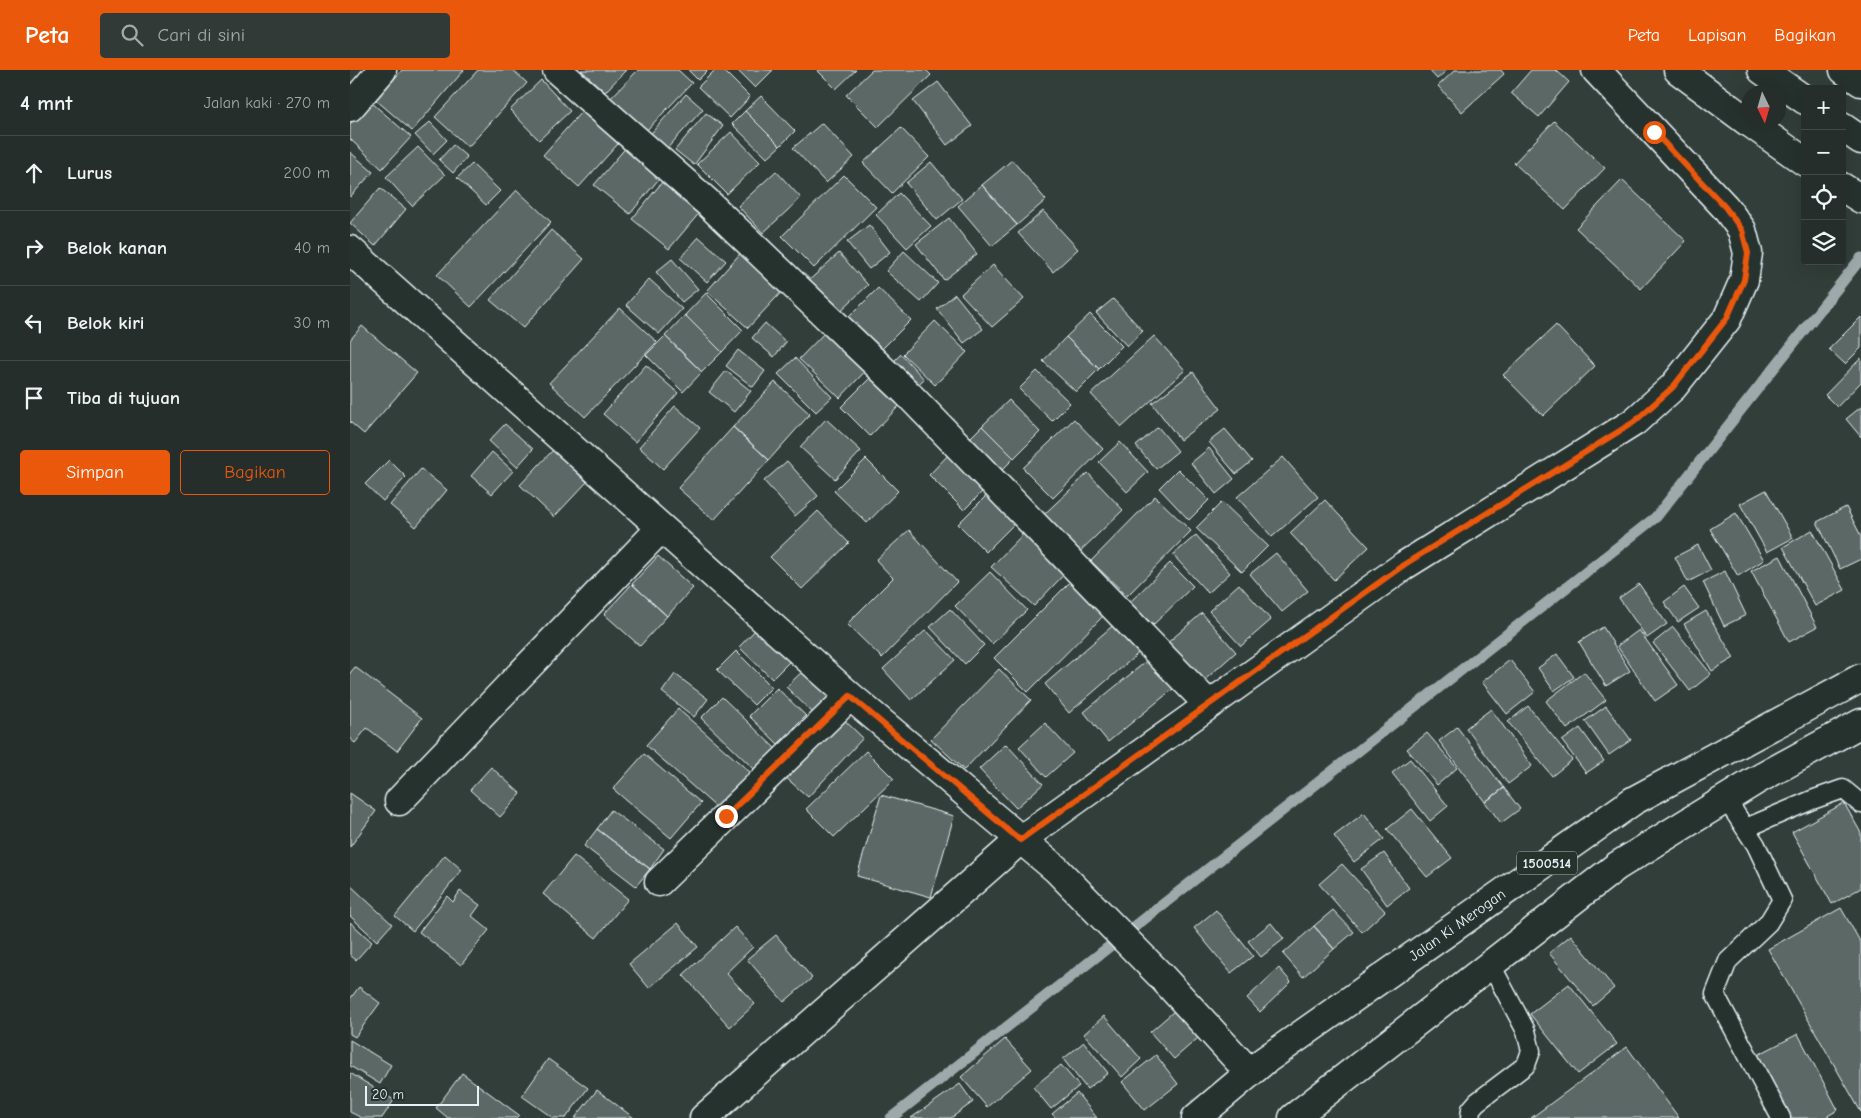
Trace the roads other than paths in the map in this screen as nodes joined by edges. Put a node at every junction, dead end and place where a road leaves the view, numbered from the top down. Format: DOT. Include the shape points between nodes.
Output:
graph roads {
  1 [pos="382,70"];
  2 [pos="557,70"];
  3 [pos="1596,70"];
  4 [pos="1678,70"];
  5 [pos="1762,70"];
  6 [pos="1844,70"];
  7 [pos="1861,82"];
  8 [pos="1801,97"];
  9 [pos="350,107"];
  10 [pos="1741,116"];
  11 [pos="1760,130"];
  12 [pos="1846,130"];
  13 [pos="1861,140"];
  14 [pos="1797,157"];
  15 [pos="1846,190"];
  16 [pos="1861,199"];
  17 [pos="350,250"];
  18 [pos="662,528"];
  19 [pos="1861,678"];
  20 [pos="850,696"];
  21 [pos="1208,704"];
  22 [pos="1861,723"];
  23 [pos="1726,799"];
  24 [pos="399,800"];
  25 [pos="1861,804"];
  26 [pos="1746,828"];
  27 [pos="1020,840"];
  28 [pos="659,882"];
  29 [pos="1492,965"];
  30 [pos="1249,1072"];
  31 [pos="704,1118"];
  32 [pos="1196,1118"];
  33 [pos="1293,1118"];
  34 [pos="1470,1118"];
  35 [pos="1780,1118"];
  1 -- 9 [label="main road"];
  2 -- 21 [label="main road" via="707,202 907,393"];
  3 -- 21 [label="main road" via="1725,207 1742,230 1748,253 1744,280 1727,318 1673,387 1634,422 1405,564"];
  4 -- 10 [label="main road"];
  5 -- 8 [label="main road"];
  6 -- 7 [label="main road"];
  11 -- 14 [label="main road"];
  12 -- 13 [label="main road"];
  15 -- 16 [label="main road"];
  17 -- 18 [label="main road"];
  18 -- 20 [label="main road"];
  18 -- 24 [label="main road"];
  19 -- 30 [label="main road, Jalan Ki Merogan / 1500514" via="1633,802"];
  20 -- 27 [label="main road"];
  20 -- 28 [label="main road"];
  21 -- 27 [label="main road"];
  22 -- 23 [label="main road, 1500514"];
  23 -- 26 [label="lane"];
  23 -- 29 [label="main road, 1500514" via="1617,866"];
  25 -- 26 [label="lane" via="1843,789"];
  26 -- 35 [label="lane" via="1782,900 1768,923 1728,961 1715,994"];
  27 -- 30 [label="main road" via="1056,869"];
  27 -- 31 [label="main road"];
  29 -- 33 [label="main road, 1500514"];
  29 -- 34 [label="lane" via="1526,1030 1531,1051 1526,1064 1477,1102 1471,1109"];
  30 -- 32 [label="main road, Jalan Ki Merogan / 1500514"];
}
